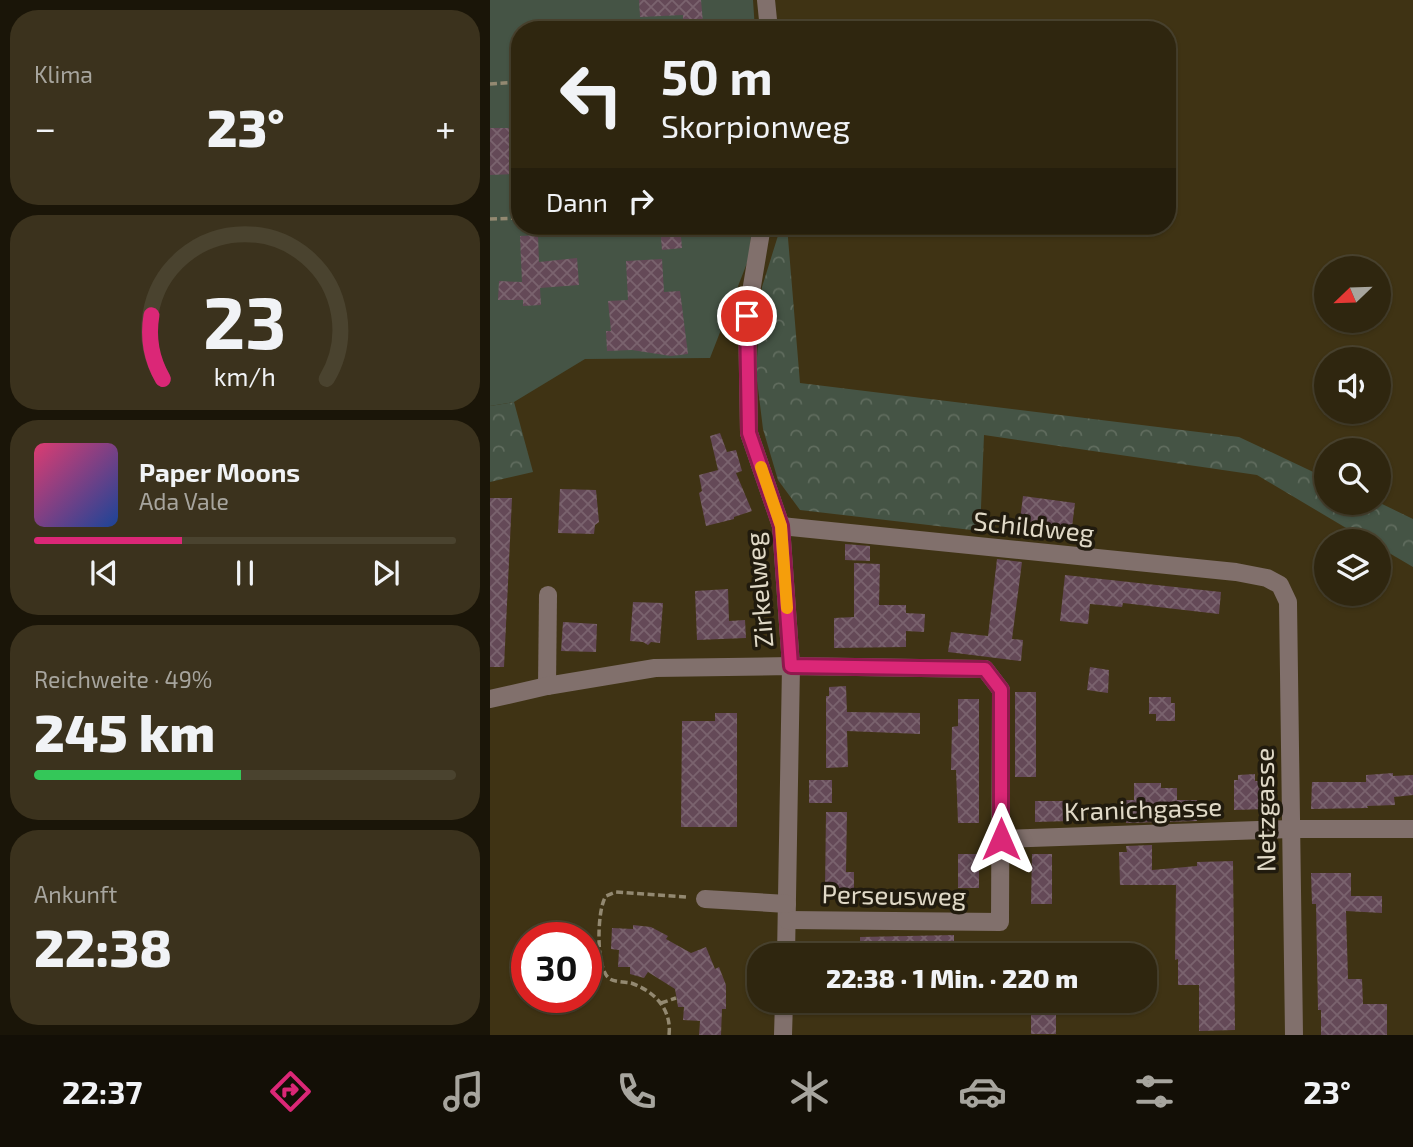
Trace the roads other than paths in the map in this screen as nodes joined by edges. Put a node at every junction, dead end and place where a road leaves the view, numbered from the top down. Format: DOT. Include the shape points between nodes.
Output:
graph roads {
  1 [pos="766,0"];
  2 [pos="768,21"];
  3 [pos="760,235"];
  4 [pos="781,526"];
  5 [pos="1280,585"];
  6 [pos="548,594"];
  7 [pos="791,666"];
  8 [pos="547,686"];
  9 [pos="490,699"];
  10 [pos="1290,829"];
  11 [pos="1413,830"];
  12 [pos="1001,839"];
  13 [pos="705,899"];
  14 [pos="788,912"];
  15 [pos="787,943"];
  16 [pos="784,1013"];
  17 [pos="783,1035"];
  18 [pos="1294,1035"];
  1 -- 2 [label="street"];
  3 -- 4 [label="street, Zirkelweg" via="747,316 749,433"];
  4 -- 5 [label="street, Schildweg" via="1236,572"];
  4 -- 7 [label="street, Zirkelweg"];
  5 -- 10 [label="street, Netzgasse" via="1288,602"];
  6 -- 8 [label="street"];
  7 -- 8 [label="street" via="654,668"];
  7 -- 12 [label="street" via="985,669 1001,690"];
  7 -- 14 [label="street, Zirkelweg"];
  8 -- 9 [label="street"];
  10 -- 11 [label="street, Kranichgasse"];
  10 -- 12 [label="street, Kranichgasse"];
  10 -- 18 [label="street, Netzgasse"];
  12 -- 14 [label="street, Perseusweg" via="1000,922"];
  13 -- 14 [label="street, Perseusweg"];
  14 -- 15 [label="street, Zirkelweg"];
  16 -- 17 [label="street"];
}
